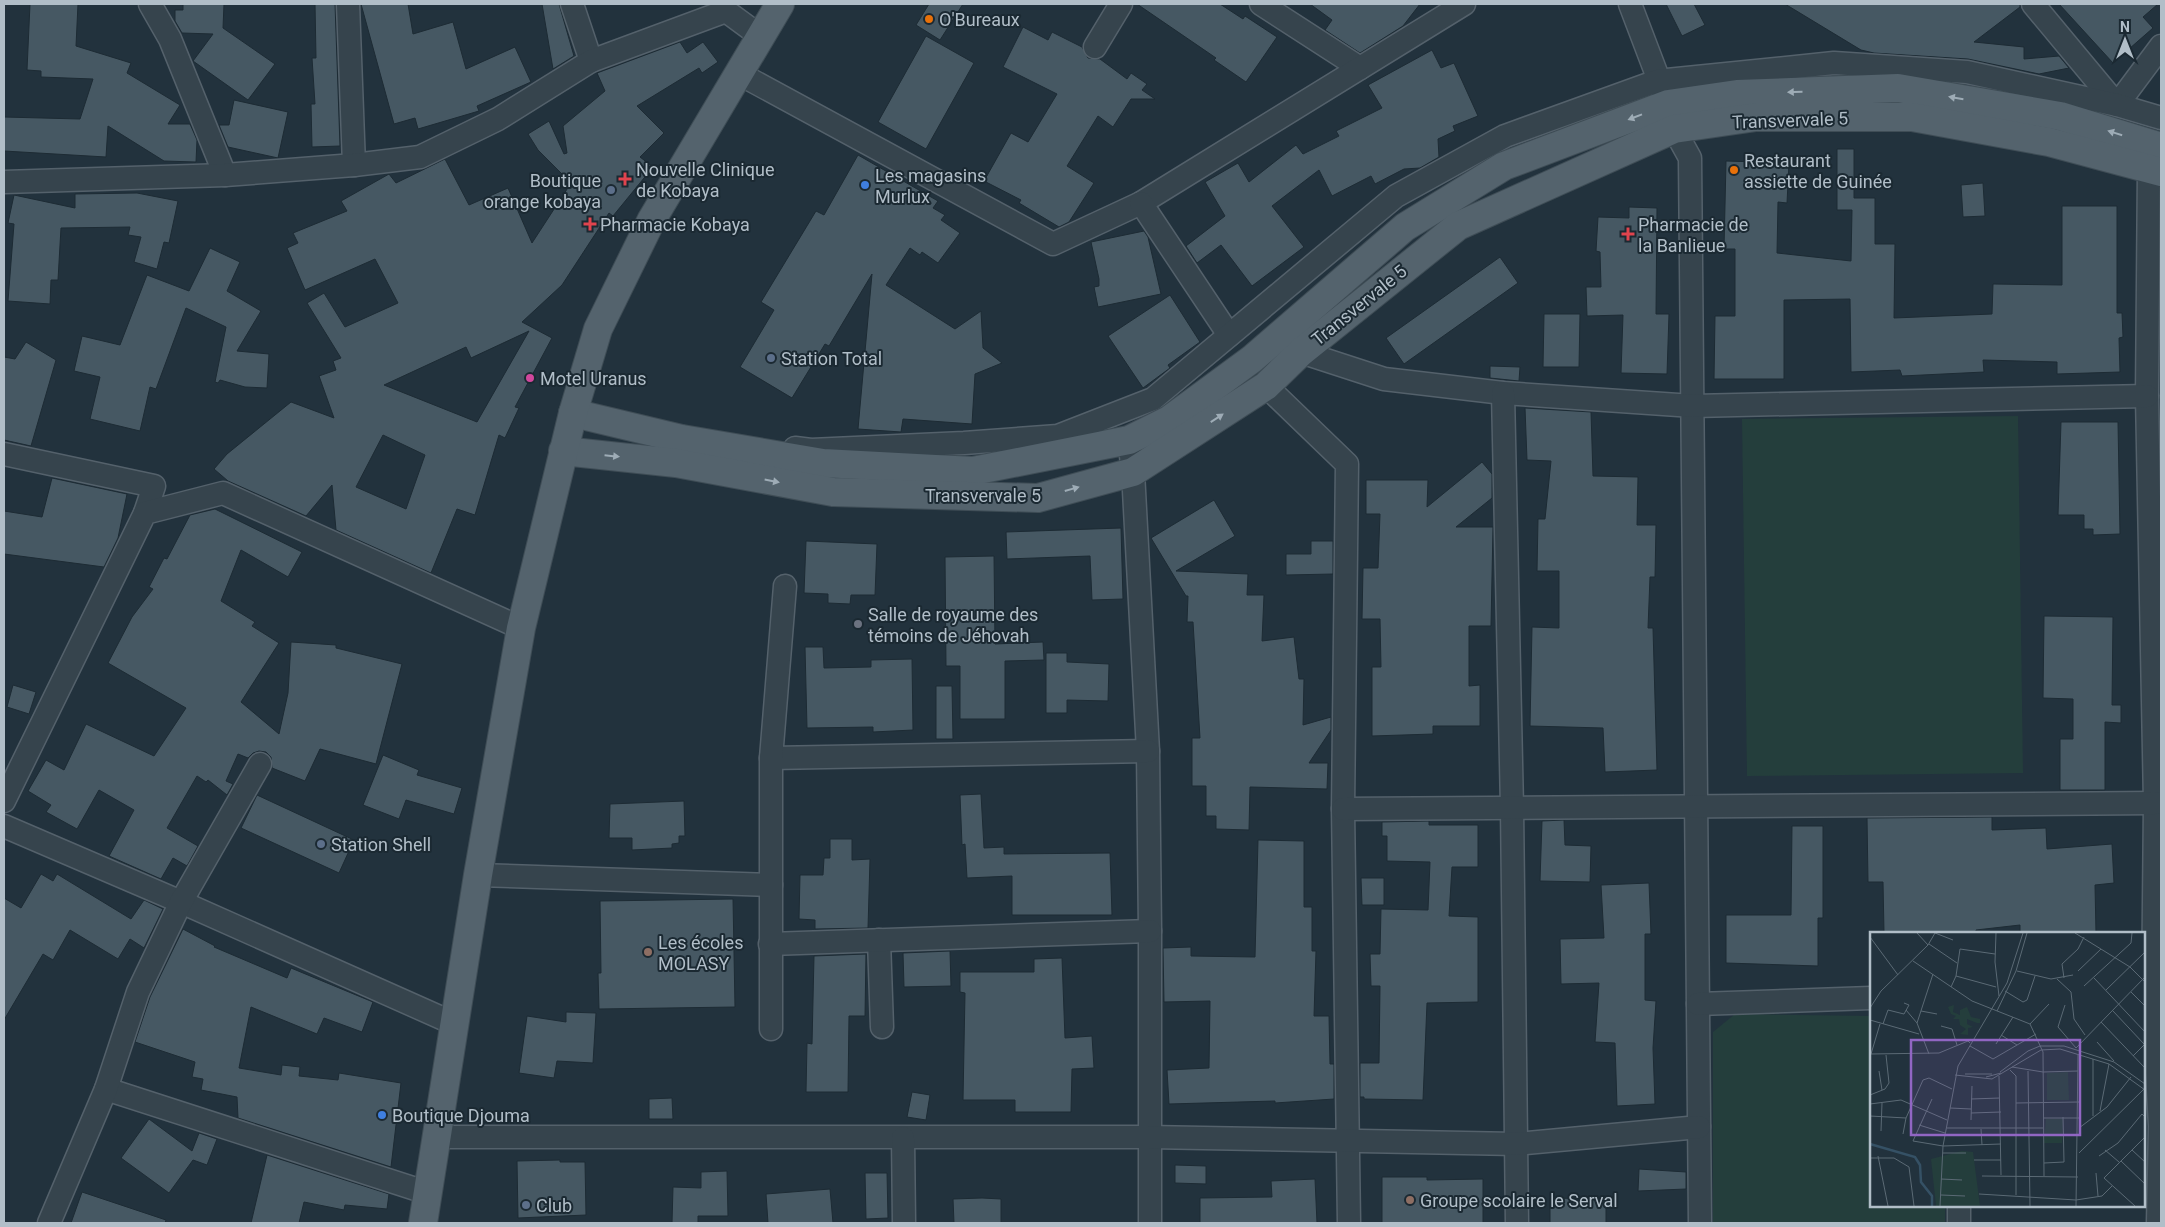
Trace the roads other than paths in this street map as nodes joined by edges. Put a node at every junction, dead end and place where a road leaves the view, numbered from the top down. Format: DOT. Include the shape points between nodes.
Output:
graph roads {
  1 [pos="150,4"];
  2 [pos="348,4"];
  3 [pos="572,4"];
  4 [pos="780,4"];
  5 [pos="1121,4"];
  6 [pos="1261,4"];
  7 [pos="1464,4"];
  8 [pos="1630,4"];
  9 [pos="2033,4"];
  10 [pos="760,36"];
  11 [pos="2161,46"];
  12 [pos="1095,47"];
  13 [pos="591,61"];
  14 [pos="1360,68"];
  15 [pos="738,73"];
  16 [pos="1666,105"];
  17 [pos="2117,105"];
  18 [pos="2161,118"];
  19 [pos="2157,163"];
  20 [pos="354,165"];
  21 [pos="226,175"];
  22 [pos="4,182"];
  23 [pos="1141,203"];
  24 [pos="1230,335"];
  25 [pos="1301,352"];
  26 [pos="1266,386"];
  27 [pos="1503,393"];
  28 [pos="2147,396"];
  29 [pos="1693,406"];
  30 [pos="573,413"];
  31 [pos="682,438"];
  32 [pos="1129,440"];
  33 [pos="563,451"];
  34 [pos="4,454"];
  35 [pos="1133,472"];
  36 [pos="145,513"];
  37 [pos="785,586"];
  38 [pos="520,628"];
  39 [pos="1148,751"];
  40 [pos="771,758"];
  41 [pos="260,764"];
  42 [pos="4,801"];
  43 [pos="2155,803"];
  44 [pos="1697,806"];
  45 [pos="1512,808"];
  46 [pos="1343,809"];
  47 [pos="4,826"];
  48 [pos="478,875"];
  49 [pos="771,885"];
  50 [pos="181,902"];
  51 [pos="1150,931"];
  52 [pos="878,940"];
  53 [pos="770,944"];
  54 [pos="1870,998"];
  55 [pos="2148,1001"];
  56 [pos="1698,1004"];
  57 [pos="454,1024"];
  58 [pos="882,1027"];
  59 [pos="771,1029"];
  60 [pos="106,1089"];
  61 [pos="2160,1125"];
  62 [pos="1699,1127"];
  63 [pos="1148,1136"];
  64 [pos="437,1137"];
  65 [pos="903,1138"];
  66 [pos="1349,1141"];
  67 [pos="1516,1144"];
  68 [pos="428,1193"];
  69 [pos="1959,1207"];
  70 [pos="49,1223"];
  71 [pos="423,1223"];
  72 [pos="904,1223"];
  73 [pos="1150,1223"];
  74 [pos="1349,1223"];
  75 [pos="1516,1223"];
  76 [pos="1700,1223"];
  77 [pos="1959,1223"];
  78 [pos="2158,1223"];
  1 -- 21 [label="street" via="170,39"];
  2 -- 20 [label="street"];
  3 -- 13 [label="street"];
  4 -- 10 [label="main road"];
  5 -- 12 [label="street"];
  6 -- 14 [label="street"];
  7 -- 14 [label="street"];
  8 -- 16 [label="street"];
  9 -- 17 [label="street"];
  10 -- 13 [label="street" via="726,11"];
  10 -- 15 [label="main road"];
  11 -- 17 [label="street"];
  13 -- 20 [label="street" via="498,119 420,157"];
  14 -- 23 [label="street"];
  15 -- 23 [label="street" via="1053,244"];
  15 -- 30 [label="main road" via="651,221 598,329"];
  16 -- 17 [label="street, Transvervale 5" via="1834,63 1967,72"];
  16 -- 19 [label="main road, Transvervale 5" via="1756,117 1912,117"];
  16 -- 24 [label="street, Transvervale 5" via="1505,136 1396,196"];
  16 -- 25 [label="main road, Transvervale 5" via="1458,226"];
  16 -- 29 [label="street" via="1690,158"];
  16 -- 32 [label="main road, Transvervale 5, one-way" via="1504,166 1405,227 1252,359 1169,420"];
  17 -- 18 [label="street, Transvervale 5"];
  19 -- 28 [label="street"];
  20 -- 21 [label="street"];
  21 -- 22 [label="street"];
  23 -- 24 [label="street"];
  24 -- 31 [label="street, Transvervale 5" via="1153,399 1058,436 811,450"];
  25 -- 26 [label="main road, Transvervale 5"];
  25 -- 27 [label="street" via="1384,379"];
  35 -- 26 [label="main road, Transvervale 5, one-way"];
  26 -- 46 [label="street" via="1347,464"];
  27 -- 29 [label="street"];
  27 -- 45 [label="street"];
  28 -- 29 [label="street"];
  28 -- 43 [label="street"];
  29 -- 44 [label="street"];
  30 -- 31 [label="main road, Transvervale 5"];
  30 -- 33 [label="main road"];
  31 -- 32 [label="main road, Transvervale 5" via="823,463 973,471"];
  32 -- 35 [label="street"];
  33 -- 35 [label="main road, Transvervale 5, one-way" via="676,463 834,492 1038,498"];
  33 -- 38 [label="main road"];
  34 -- 36 [label="street" via="154,486"];
  35 -- 39 [label="street"];
  36 -- 38 [label="street" via="223,492"];
  36 -- 42 [label="street"];
  37 -- 40 [label="street"];
  38 -- 48 [label="main road"];
  39 -- 40 [label="street"];
  39 -- 51 [label="street"];
  40 -- 49 [label="street"];
  41 -- 50 [label="street"];
  43 -- 44 [label="street"];
  43 -- 55 [label="street"];
  44 -- 45 [label="street"];
  44 -- 56 [label="street"];
  45 -- 46 [label="street"];
  45 -- 67 [label="street"];
  46 -- 66 [label="street"];
  47 -- 50 [label="street"];
  48 -- 49 [label="street"];
  48 -- 57 [label="main road"];
  49 -- 53 [label="street"];
  50 -- 57 [label="street"];
  50 -- 60 [label="street" via="138,992"];
  51 -- 52 [label="street"];
  51 -- 63 [label="street"];
  52 -- 53 [label="street"];
  52 -- 58 [label="street"];
  53 -- 59 [label="street"];
  54 -- 56 [label="street"];
  55 -- 61 [label="street"];
  56 -- 62 [label="street"];
  57 -- 64 [label="main road"];
  60 -- 68 [label="street"];
  60 -- 70 [label="street"];
  61 -- 78 [label="street"];
  62 -- 67 [label="street"];
  62 -- 76 [label="street"];
  63 -- 65 [label="street"];
  63 -- 66 [label="street"];
  63 -- 73 [label="street"];
  64 -- 65 [label="street"];
  64 -- 68 [label="main road"];
  65 -- 72 [label="street"];
  66 -- 67 [label="street"];
  66 -- 74 [label="street"];
  67 -- 75 [label="street"];
  68 -- 71 [label="main road"];
  69 -- 77 [label="street"];
}
